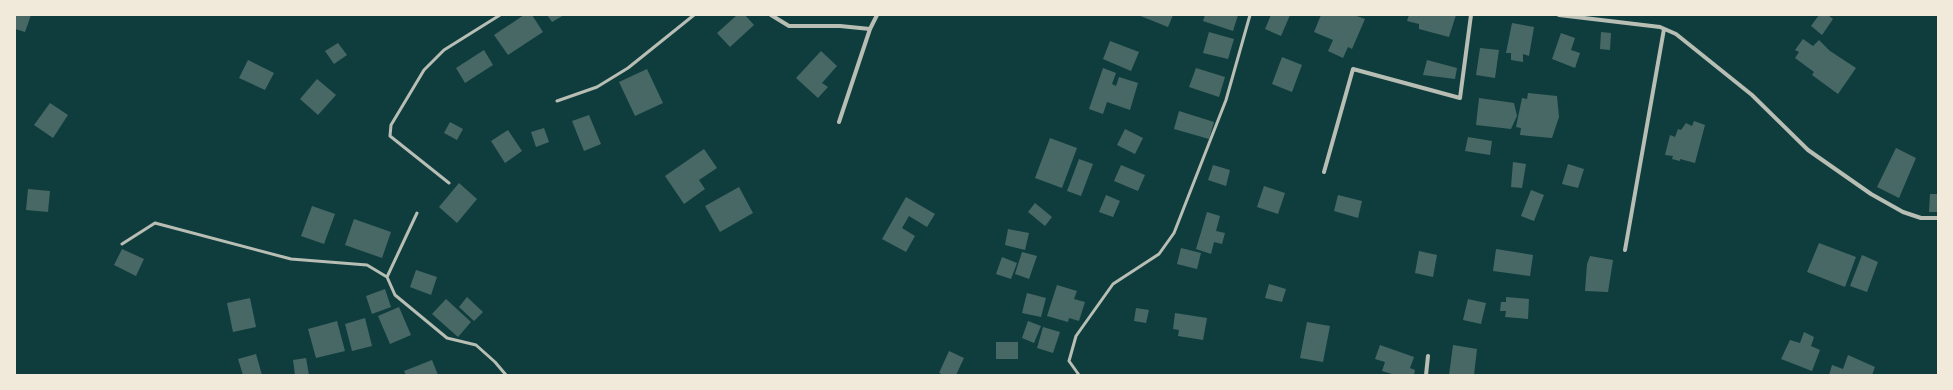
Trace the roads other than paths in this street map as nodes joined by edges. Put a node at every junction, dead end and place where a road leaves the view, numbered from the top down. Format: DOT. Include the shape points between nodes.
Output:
graph roads {
  1 [pos="500,15"];
  2 [pos="694,15"];
  3 [pos="771,15"];
  4 [pos="877,15"];
  5 [pos="1250,15"];
  6 [pos="1471,15"];
  7 [pos="1559,15"];
  8 [pos="870,29"];
  9 [pos="1664,29"];
  10 [pos="557,101"];
  11 [pos="839,122"];
  12 [pos="1324,172"];
  13 [pos="449,183"];
  14 [pos="417,213"];
  15 [pos="1938,218"];
  16 [pos="122,244"];
  17 [pos="1625,250"];
  18 [pos="387,277"];
  19 [pos="1428,356"];
  20 [pos="506,375"];
  21 [pos="1079,375"];
  22 [pos="1426,375"];
  1 -- 13 [label="lane" via="444,50 424,70 391,125 390,136"];
  2 -- 10 [label="lane" via="628,68 597,87"];
  3 -- 8 [label="street" via="789,26"];
  4 -- 8 [label="street"];
  5 -- 21 [label="lane" via="1226,100 1174,233 1159,254 1112,284 1076,336 1069,361"];
  6 -- 12 [label="street" via="1460,98 1353,69"];
  7 -- 9 [label="street"];
  8 -- 11 [label="street"];
  9 -- 15 [label="street" via="1676,34 1752,95 1808,150 1871,194 1903,212 1920,218"];
  9 -- 17 [label="street"];
  14 -- 18 [label="lane"];
  16 -- 18 [label="lane" via="155,223 291,259 367,265"];
  18 -- 20 [label="lane" via="395,295 447,338 476,345"];
  19 -- 22 [label="street"];
}
